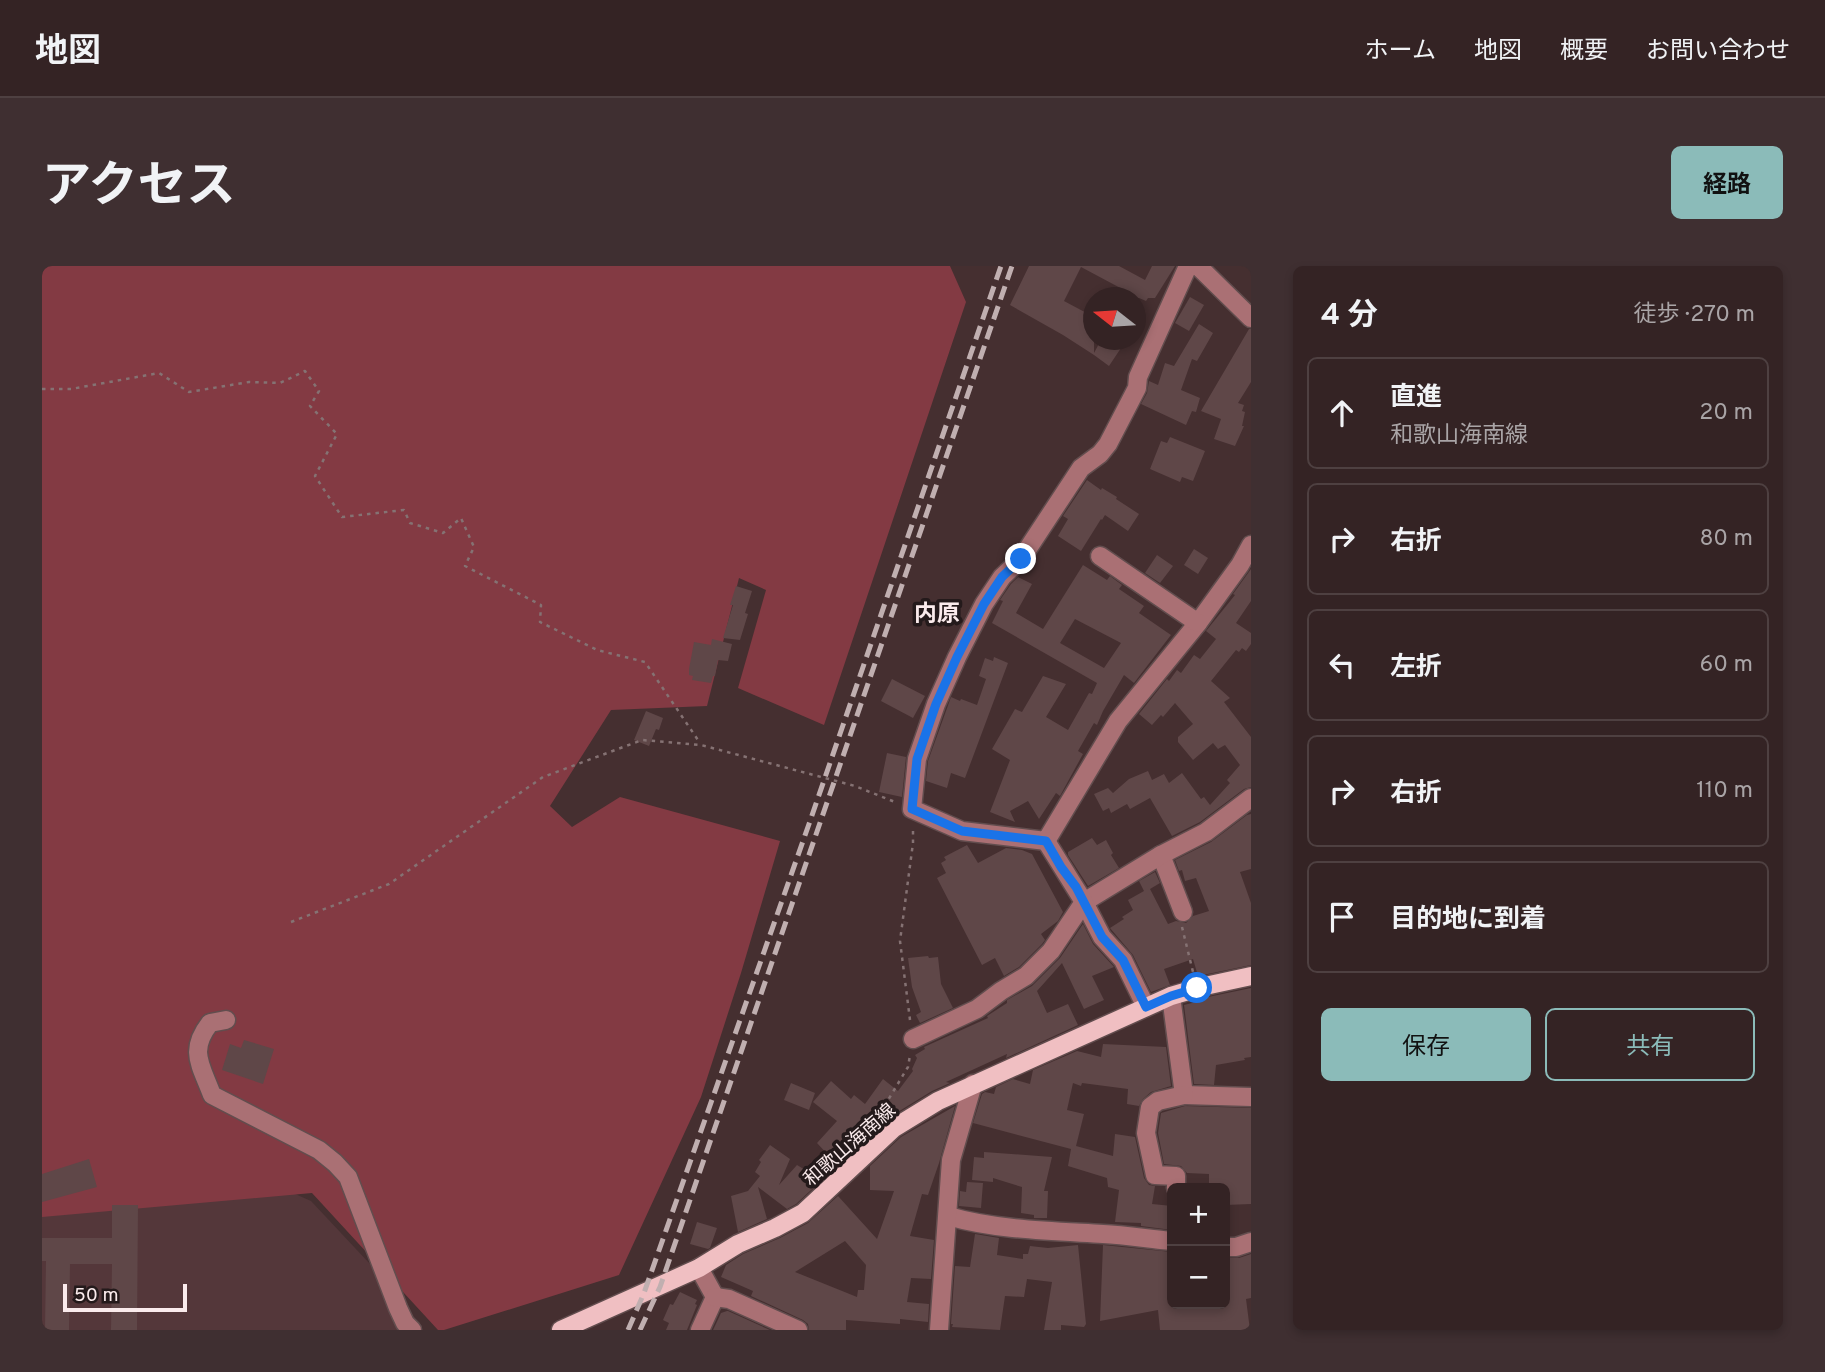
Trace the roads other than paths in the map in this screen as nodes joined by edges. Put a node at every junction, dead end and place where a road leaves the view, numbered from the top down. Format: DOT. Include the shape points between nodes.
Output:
graph roads {
  1 [pos="1188,266"];
  2 [pos="1198,266"];
  3 [pos="1251,318"];
  4 [pos="1251,545"];
  5 [pos="1100,556"];
  6 [pos="1198,623"];
  7 [pos="1251,798"];
  8 [pos="1046,841"];
  9 [pos="1161,855"];
  10 [pos="1084,902"];
  11 [pos="1183,912"];
  12 [pos="1251,976"];
  13 [pos="1171,996"];
  14 [pos="1146,1007"];
  15 [pos="226,1020"];
  16 [pos="913,1039"];
  17 [pos="973,1084"];
  18 [pos="1184,1095"];
  19 [pos="1251,1097"];
  20 [pos="1176,1183"];
  21 [pos="948,1216"];
  22 [pos="1167,1240"];
  23 [pos="1251,1242"];
  24 [pos="1230,1247"];
  25 [pos="699,1268"];
  26 [pos="715,1297"];
  27 [pos="412,1330"];
  28 [pos="561,1330"];
  29 [pos="700,1330"];
  30 [pos="798,1330"];
  31 [pos="939,1330"];
  1 -- 8 [label="street" via="1108,444 1081,468 1021,559 984,604 936,704 917,759 912,809 962,831"];
  2 -- 3 [label="street"];
  4 -- 6 [label="street"];
  5 -- 6 [label="street"];
  6 -- 8 [label="street" via="1118,720"];
  7 -- 9 [label="street" via="1206,832"];
  8 -- 10 [label="street"];
  9 -- 10 [label="street"];
  9 -- 11 [label="street"];
  10 -- 14 [label="street" via="1102,937 1123,960"];
  10 -- 16 [label="street" via="1051,951 1026,976 977,1009"];
  12 -- 13 [label="main road, 和歌山海南線"];
  13 -- 14 [label="main road, 和歌山海南線"];
  13 -- 18 [label="street"];
  14 -- 17 [label="main road, 和歌山海南線"];
  15 -- 27 [label="street" via="210,1023 201,1035 197,1055 212,1095 319,1150 348,1177 398,1308"];
  17 -- 21 [label="street" via="951,1160"];
  17 -- 25 [label="main road, 和歌山海南線" via="894,1128 803,1213"];
  18 -- 19 [label="street"];
  18 -- 20 [label="street" via="1150,1107 1146,1133 1155,1175 1177,1176"];
  21 -- 22 [label="street" via="1052,1232"];
  21 -- 31 [label="street"];
  23 -- 24 [label="street"];
  25 -- 26 [label="street"];
  25 -- 28 [label="main road, 和歌山海南線"];
  26 -- 29 [label="street"];
  26 -- 30 [label="street"];
}
